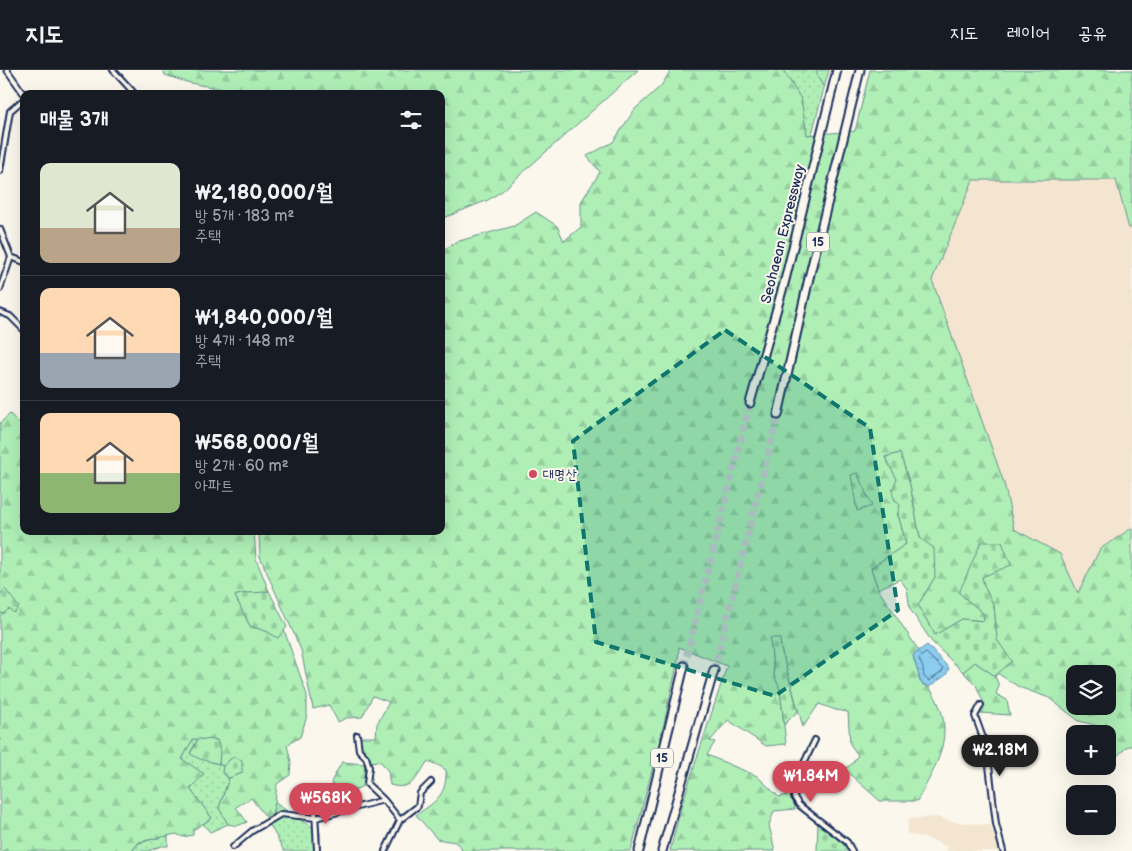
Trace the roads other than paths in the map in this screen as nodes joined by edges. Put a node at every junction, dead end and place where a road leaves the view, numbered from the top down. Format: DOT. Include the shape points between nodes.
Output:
graph roads {
  1 [pos="7,70"];
  2 [pos="113,70"];
  3 [pos="836,70"];
  4 [pos="860,70"];
  5 [pos="21,90"];
  6 [pos="131,90"];
  7 [pos="20,102"];
  8 [pos="0,171"];
  9 [pos="0,229"];
  10 [pos="11,257"];
  11 [pos="20,260"];
  12 [pos="0,289"];
  13 [pos="0,312"];
  14 [pos="20,326"];
  15 [pos="750,403"];
  16 [pos="778,415"];
  17 [pos="684,666"];
  18 [pos="714,670"];
  19 [pos="981,704"];
  20 [pos="357,735"];
  21 [pos="815,740"];
  22 [pos="430,782"];
  23 [pos="314,790"];
  24 [pos="384,800"];
  25 [pos="316,818"];
  26 [pos="400,820"];
  27 [pos="233,847"];
  28 [pos="317,851"];
  29 [pos="385,851"];
  30 [pos="639,851"];
  31 [pos="662,851"];
  32 [pos="852,851"];
  33 [pos="1003,851"];
  1 -- 5 [label="street"];
  2 -- 6 [label="street"];
  3 -- 15 [label="highway, Seohaean Expressway / 15" via="785,280"];
  4 -- 16 [label="highway, 15"];
  7 -- 8 [label="street" via="10,111"];
  9 -- 10 [label="street"];
  10 -- 11 [label="street"];
  10 -- 12 [label="street"];
  13 -- 14 [label="street"];
  17 -- 30 [label="highway, 15"];
  18 -- 31 [label="highway, 15"];
  19 -- 33 [label="street" via="975,716 987,749 996,824"];
  20 -- 24 [label="street" via="359,750 369,767 367,784"];
  21 -- 32 [label="street" via="803,765 794,797 799,806 847,842"];
  22 -- 26 [label="street" via="420,793 418,806"];
  23 -- 25 [label="street"];
  24 -- 25 [label="street"];
  24 -- 26 [label="street"];
  25 -- 27 [label="street" via="281,814 252,830"];
  25 -- 28 [label="street"];
  26 -- 29 [label="street"];
}
